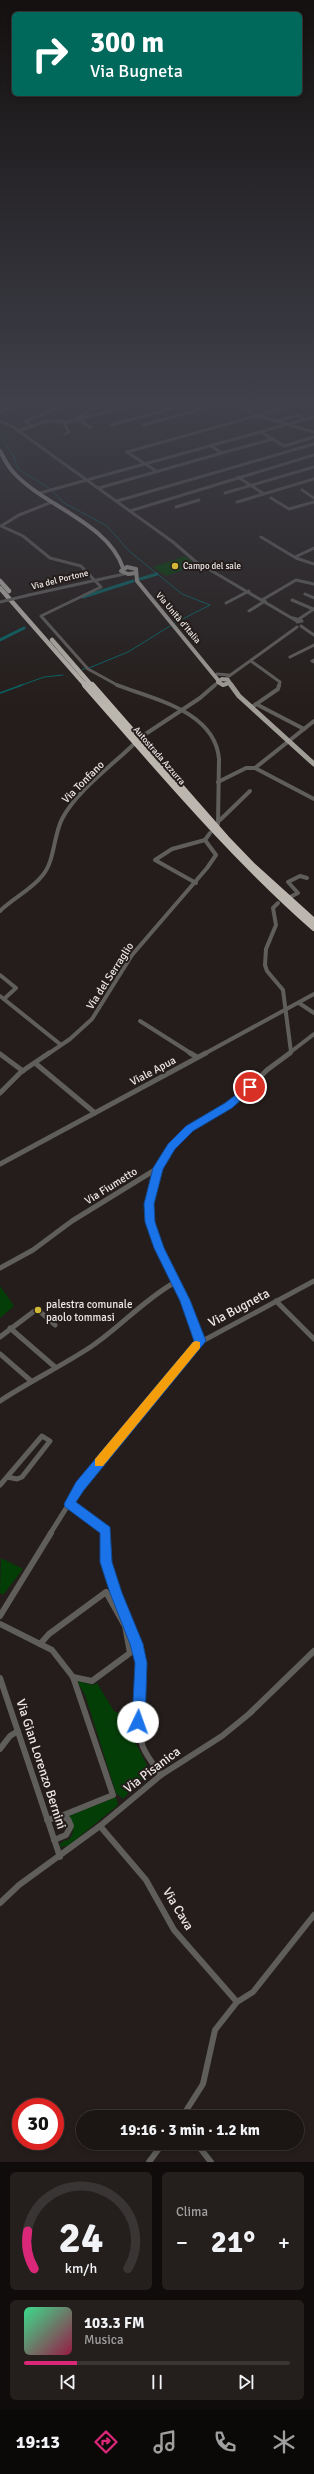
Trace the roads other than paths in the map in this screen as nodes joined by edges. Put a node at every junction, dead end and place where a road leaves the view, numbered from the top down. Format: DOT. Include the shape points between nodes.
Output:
graph roads {
  1 [pos="45,505"];
  2 [pos="56,505"];
  3 [pos="122,505"];
  4 [pos="149,505"];
  5 [pos="183,505"];
  6 [pos="282,505"];
  7 [pos="304,505"];
  8 [pos="176,507"];
  9 [pos="130,511"];
  10 [pos="261,537"];
  11 [pos="314,548"];
  12 [pos="295,557"];
  13 [pos="122,561"];
  14 [pos="314,564"];
  15 [pos="131,567"];
  16 [pos="123,571"];
  17 [pos="136,573"];
  18 [pos="93,579"];
  19 [pos="0,581"];
  20 [pos="137,581"];
  21 [pos="314,584"];
  22 [pos="0,588"];
  23 [pos="248,591"];
  24 [pos="305,594"];
  25 [pos="314,598"];
  26 [pos="292,600"];
  27 [pos="264,601"];
  28 [pos="0,602"];
  29 [pos="226,603"];
  30 [pos="314,609"];
  31 [pos="249,610"];
  32 [pos="298,622"];
  33 [pos="314,635"];
  34 [pos="314,645"];
  35 [pos="290,657"];
  36 [pos="251,661"];
  37 [pos="215,673"];
  38 [pos="225,680"];
  39 [pos="254,705"];
  40 [pos="183,712"];
  41 [pos="314,721"];
  42 [pos="304,729"];
  43 [pos="141,737"];
  44 [pos="288,742"];
  45 [pos="133,745"];
  46 [pos="314,764"];
  47 [pos="255,768"];
  48 [pos="218,782"];
  49 [pos="250,791"];
  50 [pos="314,799"];
  51 [pos="210,833"];
  52 [pos="205,840"];
  53 [pos="307,878"];
  54 [pos="196,883"];
  55 [pos="290,897"];
  56 [pos="278,903"];
  57 [pos="0,911"];
  58 [pos="314,921"];
  59 [pos="314,928"];
  60 [pos="0,975"];
  61 [pos="314,994"];
  62 [pos="2,997"];
  63 [pos="299,1003"];
  64 [pos="286,1009"];
  65 [pos="314,1014"];
  66 [pos="140,1021"];
  67 [pos="314,1034"];
  68 [pos="60,1044"];
  69 [pos="292,1052"];
  70 [pos="0,1054"];
  71 [pos="197,1057"];
  72 [pos="35,1063"];
  73 [pos="22,1071"];
  74 [pos="0,1093"];
  75 [pos="95,1113"];
  76 [pos="0,1164"];
  77 [pos="158,1168"];
  78 [pos="0,1268"];
  79 [pos="314,1281"];
  80 [pos="176,1286"];
  81 [pos="276,1301"];
  82 [pos="56,1325"];
  83 [pos="10,1328"];
  84 [pos="0,1337"];
  85 [pos="314,1339"];
  86 [pos="201,1341"];
  87 [pos="0,1354"];
  88 [pos="55,1367"];
  89 [pos="30,1380"];
  90 [pos="0,1401"];
  91 [pos="7,1477"];
  92 [pos="0,1486"];
  93 [pos="69,1504"];
  94 [pos="0,1616"];
  95 [pos="0,1624"];
  96 [pos="40,1644"];
  97 [pos="314,1650"];
  98 [pos="73,1676"];
  99 [pos="0,1678"];
  100 [pos="18,1732"];
  101 [pos="0,1749"];
  102 [pos="161,1775"];
  103 [pos="61,1816"];
  104 [pos="48,1820"];
  105 [pos="100,1826"];
  106 [pos="54,1840"];
  107 [pos="60,1857"];
  108 [pos="0,1903"];
  109 [pos="314,1915"];
  110 [pos="237,2002"];
  111 [pos="186,2110"];
  112 [pos="158,2150"];
  113 [pos="202,2150"];
  114 [pos="149,2162"];
  115 [pos="211,2162"];
  1 -- 18 [label="street" via="19,515 1,526 23,536 50,558 81,566"];
  2 -- 13 [label="main road" via="95,533"];
  3 -- 9 [label="street"];
  4 -- 9 [label="street"];
  5 -- 8 [label="street"];
  6 -- 7 [label="street" via="289,509"];
  9 -- 23 [label="street" via="195,561"];
  10 -- 12 [label="street"];
  11 -- 12 [label="street"];
  12 -- 14 [label="street"];
  13 -- 15 [label="main road"];
  13 -- 16 [label="main road"];
  15 -- 16 [label="main road"];
  15 -- 17 [label="main road" via="137,570"];
  16 -- 17 [label="main road"];
  16 -- 18 [label="street, Via del Portone"];
  16 -- 20 [label="main road, Via Unità d'Italia"];
  17 -- 20 [label="main road"];
  18 -- 28 [label="street, Via del Portone, bridge"];
  18 -- 40 [label="street" via="101,589 76,598 41,616 94,674"];
  19 -- 58 [label="highway, Autostrada Azzurra" via="226,838"];
  20 -- 37 [label="main road, Via Unità d'Italia"];
  21 -- 27 [label="street" via="296,580"];
  22 -- 59 [label="highway, Autostrada Azzurra" via="219,838 267,887"];
  23 -- 27 [label="street"];
  23 -- 29 [label="street"];
  24 -- 25 [label="street"];
  26 -- 30 [label="street"];
  27 -- 31 [label="street"];
  27 -- 32 [label="street"];
  30 -- 32 [label="street"];
  32 -- 33 [label="street"];
  32 -- 36 [label="street" via="292,630"];
  34 -- 35 [label="street"];
  36 -- 38 [label="street"];
  36 -- 39 [label="street" via="280,682 278,689"];
  37 -- 38 [label="main road, Via Unità d'Italia"];
  37 -- 38 [label="street"];
  38 -- 39 [label="main road" via="239,696"];
  38 -- 40 [label="street"];
  39 -- 42 [label="street"];
  39 -- 44 [label="main road"];
  40 -- 43 [label="street"];
  40 -- 48 [label="street" via="203,723 218,747"];
  41 -- 42 [label="street"];
  42 -- 44 [label="street"];
  44 -- 46 [label="main road"];
  44 -- 47 [label="street"];
  45 -- 57 [label="street, Via Tonfano" via="70,805 61,821 49,866 42,877"];
  47 -- 48 [label="street" via="246,768"];
  47 -- 50 [label="street"];
  48 -- 49 [label="street" via="219,822"];
  51 -- 52 [label="street"];
  52 -- 54 [label="street, Via del Serraglio" via="216,855"];
  52 -- 54 [label="street" via="172,849 155,860"];
  53 -- 55 [label="street" via="300,876 288,882 298,894"];
  54 -- 68 [label="street, Via del Serraglio" via="172,906 132,955 93,1019"];
  56 -- 64 [label="street" via="272,908 276,925 266,949 264,965 283,990"];
  60 -- 62 [label="street" via="16,988"];
  61 -- 63 [label="street, Viale Apua"];
  62 -- 68 [label="street"];
  63 -- 64 [label="street, Viale Apua"];
  63 -- 65 [label="street"];
  64 -- 69 [label="street"];
  64 -- 71 [label="street, Viale Apua"];
  66 -- 71 [label="street"];
  67 -- 69 [label="street, Via Fiumetto"];
  68 -- 72 [label="street, Via del Serraglio"];
  69 -- 77 [label="street, Via Fiumetto" via="267,1070 238,1099 190,1129 171,1147"];
  70 -- 73 [label="street"];
  71 -- 75 [label="street, Viale Apua"];
  72 -- 73 [label="street, Via del Serraglio"];
  72 -- 75 [label="street"];
  73 -- 74 [label="street, Via del Serraglio"];
  75 -- 76 [label="street, Viale Apua"];
  77 -- 78 [label="street, Via Fiumetto" via="72,1222 33,1250"];
  77 -- 80 [label="street" via="149,1204 149,1216 159,1248"];
  79 -- 81 [label="street, Via Bugneta"];
  80 -- 86 [label="street" via="185,1300 196,1335"];
  80 -- 88 [label="street" via="169,1285 93,1344"];
  81 -- 85 [label="street"];
  81 -- 86 [label="street, Via Bugneta"];
  82 -- 83 [label="street" via="37,1309"];
  83 -- 84 [label="street"];
  83 -- 88 [label="street"];
  86 -- 93 [label="street, Via Bugneta" via="80,1486"];
  87 -- 89 [label="street"];
  88 -- 89 [label="street"];
  89 -- 90 [label="street"];
  91 -- 91 [label="street" via="22,1477 50,1442 42,1436"];
  91 -- 92 [label="street"];
  93 -- 94 [label="street, Via Bugneta"];
  93 -- 102 [label="street" via="106,1531 106,1562 141,1663 138,1722 140,1738 146,1753"];
  95 -- 96 [label="street"];
  96 -- 98 [label="street" via="52,1650"];
  96 -- 98 [label="street" via="49,1634 106,1592 125,1626 130,1653 92,1681"];
  97 -- 102 [label="street, Via Pisanica" via="249,1714 222,1736"];
  98 -- 103 [label="street" via="113,1795"];
  99 -- 100 [label="street, Via Gian Lorenzo Bernini"];
  100 -- 101 [label="street" via="10,1736"];
  100 -- 104 [label="street, Via Gian Lorenzo Bernini"];
  102 -- 105 [label="street, Via Pisanica"];
  103 -- 104 [label="street"];
  103 -- 106 [label="street" via="68,1819 71,1829 66,1835"];
  104 -- 106 [label="street, Via Gian Lorenzo Bernini"];
  105 -- 107 [label="street, Via Pisanica"];
  105 -- 110 [label="street, Via Cava" via="146,1880 174,1930"];
  106 -- 107 [label="street, Via Gian Lorenzo Bernini"];
  107 -- 108 [label="street, Via Pisanica" via="20,1885"];
  109 -- 110 [label="street" via="253,1992"];
  110 -- 111 [label="street" via="215,2030 203,2084"];
  112 -- 114 [label="street"];
  113 -- 115 [label="street"];
}
